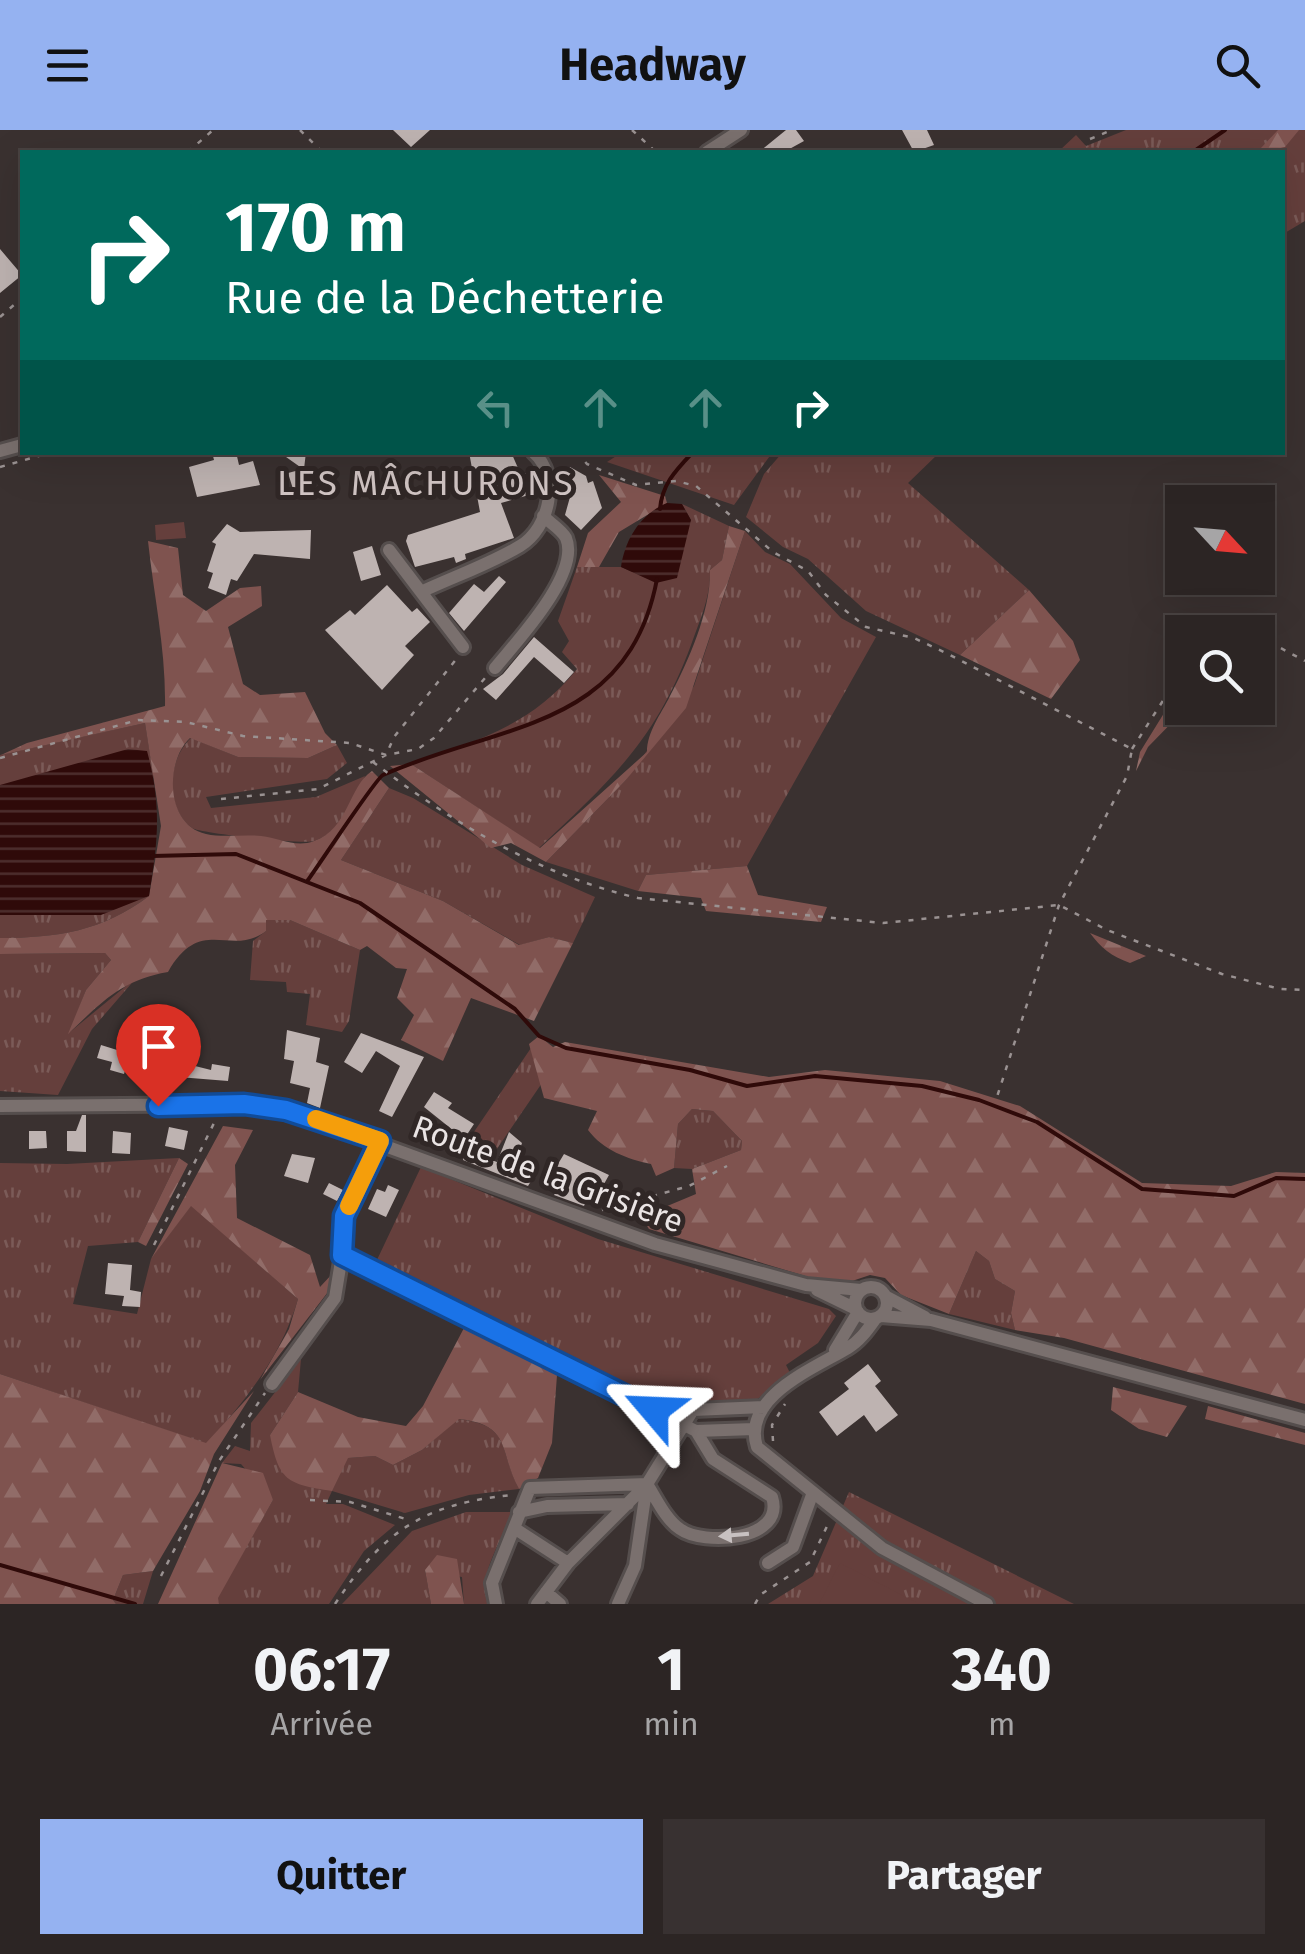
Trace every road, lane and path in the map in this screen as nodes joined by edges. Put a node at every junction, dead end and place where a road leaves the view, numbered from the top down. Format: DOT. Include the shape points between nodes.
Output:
graph roads {
  1 [pos="213,130"];
  2 [pos="300,130"];
  3 [pos="632,130"];
  4 [pos="741,130"];
  5 [pos="1112,130"];
  6 [pos="1090,139"];
  7 [pos="190,150"];
  8 [pos="320,150"];
  9 [pos="654,150"];
  10 [pos="710,150"];
  11 [pos="20,300"];
  12 [pos="0,317"];
  13 [pos="42,455"];
  14 [pos="536,455"];
  15 [pos="580,455"];
  16 [pos="0,467"];
  17 [pos="543,516"];
  18 [pos="389,550"];
  19 [pos="421,592"];
  20 [pos="1275,645"];
  21 [pos="462,647"];
  22 [pos="1305,661"];
  23 [pos="495,668"];
  24 [pos="1165,699"];
  25 [pos="1132,750"];
  26 [pos="386,756"];
  27 [pos="0,758"];
  28 [pos="372,762"];
  29 [pos="221,800"];
  30 [pos="1060,906"];
  31 [pos="1305,990"];
  32 [pos="996,1100"];
  33 [pos="223,1104"];
  34 [pos="0,1106"];
  35 [pos="380,1141"];
  36 [pos="727,1166"];
  37 [pos="577,1217"];
  38 [pos="154,1245"];
  39 [pos="342,1255"];
  40 [pos="806,1285"];
  41 [pos="862,1290"];
  42 [pos="886,1298"];
  43 [pos="857,1310"];
  44 [pos="879,1317"];
  45 [pos="931,1320"];
  46 [pos="826,1359"];
  47 [pos="272,1384"];
  48 [pos="790,1399"];
  49 [pos="764,1407"];
  50 [pos="1305,1420"];
  51 [pos="690,1429"];
  52 [pos="754,1429"];
  53 [pos="776,1445"];
  54 [pos="647,1484"];
  55 [pos="524,1494"];
  56 [pos="812,1495"];
  57 [pos="310,1500"];
  58 [pos="628,1504"];
  59 [pos="834,1511"];
  60 [pos="519,1512"];
  61 [pos="411,1520"];
  62 [pos="514,1528"];
  63 [pos="568,1562"];
  64 [pos="768,1563"];
  65 [pos="160,1576"];
  66 [pos="541,1598"];
  67 [pos="335,1604"];
  68 [pos="496,1604"];
  69 [pos="560,1604"];
  70 [pos="618,1604"];
  71 [pos="754,1604"];
  72 [pos="988,1604"];
  1 -- 7 [label="path"];
  2 -- 8 [label="path"];
  3 -- 9 [label="path"];
  4 -- 10 [label="street"];
  5 -- 6 [label="path"];
  11 -- 12 [label="path"];
  13 -- 16 [label="path"];
  14 -- 17 [label="street" via="550,476"];
  15 -- 25 [label="path" via="636,484 696,486 774,552 793,559 866,627 931,646"];
  17 -- 19 [label="street" via="524,544"];
  17 -- 23 [label="street" via="565,536 568,551 552,597"];
  18 -- 19 [label="street"];
  19 -- 21 [label="street"];
  20 -- 22 [label="path"];
  21 -- 26 [label="path"];
  23 -- 26 [label="path" via="434,738"];
  24 -- 25 [label="path"];
  25 -- 30 [label="path" via="1127,776"];
  26 -- 27 [label="path" via="350,742 243,736 186,722 138,720"];
  26 -- 28 [label="path"];
  28 -- 29 [label="path" via="318,789"];
  28 -- 30 [label="path" via="480,836 564,876 638,898 883,924"];
  30 -- 31 [label="path" via="1222,974"];
  30 -- 32 [label="path"];
  33 -- 34 [label="street, Route de la Grisière"];
  33 -- 35 [label="street, Route de la Grisière" via="286,1110"];
  33 -- 38 [label="path"];
  35 -- 37 [label="street, Route de la Grisière"];
  35 -- 39 [label="street" via="344,1216"];
  36 -- 37 [label="path" via="689,1186"];
  37 -- 40 [label="street, Route de la Grisière"];
  39 -- 47 [label="street" via="335,1298"];
  39 -- 51 [label="street"];
  40 -- 41 [label="street, Route de la Grisière"];
  40 -- 43 [label="street, Route de la Grisière"];
  41 -- 42 [label="street, Route de la Grisière" via="879,1288"];
  41 -- 43 [label="street"];
  42 -- 44 [label="street"];
  42 -- 45 [label="street, Route de la Grisière"];
  43 -- 44 [label="street, Route de la Grisière"];
  43 -- 46 [label="street" via="848,1334"];
  44 -- 45 [label="street, Route de la Grisière"];
  44 -- 46 [label="street" via="850,1348"];
  45 -- 50 [label="street, Route de la Grisière"];
  46 -- 49 [label="street"];
  47 -- 65 [label="path" via="220,1461"];
  48 -- 53 [label="path" via="772,1425"];
  49 -- 51 [label="street" via="692,1410"];
  49 -- 52 [label="street"];
  51 -- 52 [label="street"];
  51 -- 54 [label="street"];
  51 -- 54 [label="street, one-way" via="713,1460 772,1498 773,1513 763,1528 743,1536 688,1534"];
  52 -- 56 [label="street" via="756,1447"];
  54 -- 55 [label="street" via="536,1485"];
  54 -- 58 [label="street"];
  54 -- 70 [label="street" via="635,1566"];
  55 -- 60 [label="street"];
  55 -- 61 [label="path" via="474,1499"];
  56 -- 59 [label="street"];
  56 -- 64 [label="street" via="793,1546"];
  57 -- 61 [label="path" via="350,1502"];
  58 -- 60 [label="street"];
  58 -- 63 [label="street"];
  59 -- 71 [label="path" via="810,1562"];
  59 -- 72 [label="street" via="882,1548"];
  60 -- 62 [label="street"];
  61 -- 67 [label="path"];
  62 -- 63 [label="street"];
  62 -- 68 [label="street" via="492,1583"];
  63 -- 66 [label="street"];
  66 -- 69 [label="street"];
}
